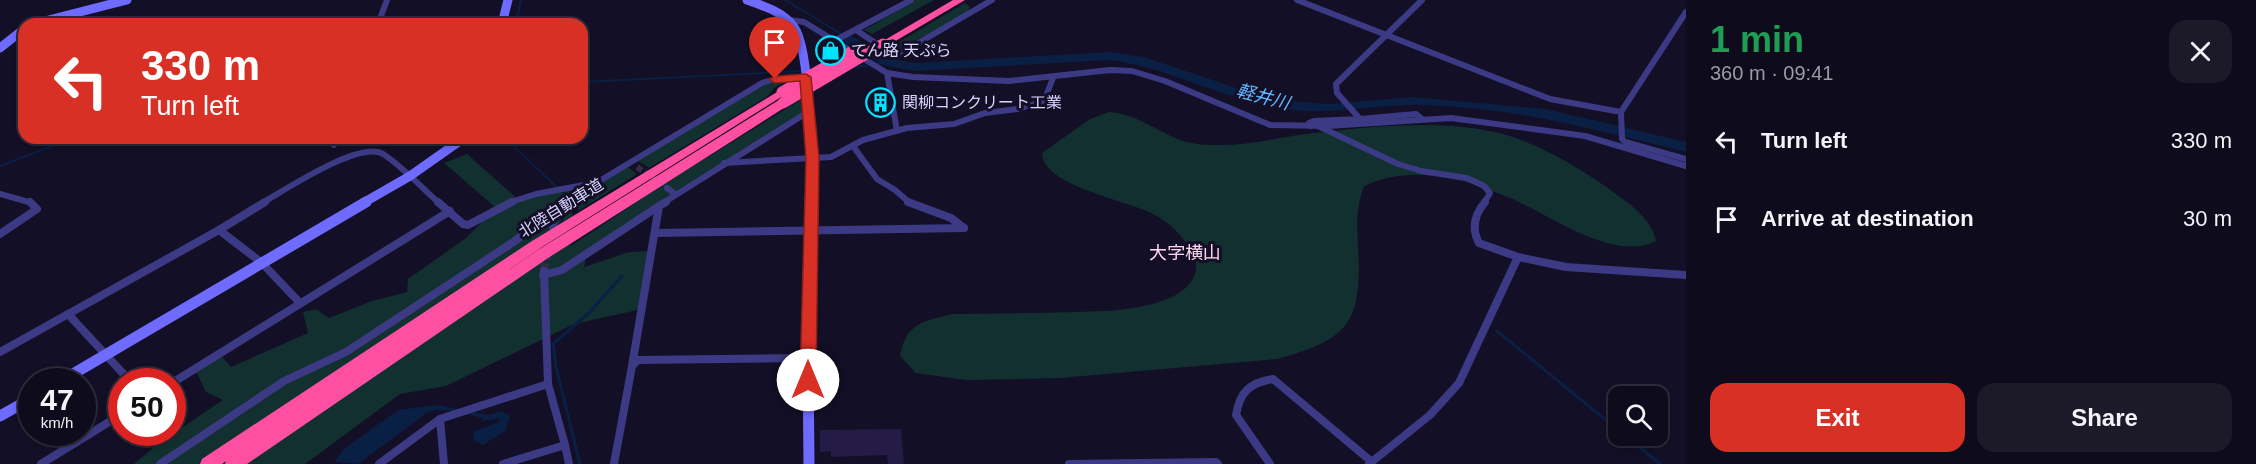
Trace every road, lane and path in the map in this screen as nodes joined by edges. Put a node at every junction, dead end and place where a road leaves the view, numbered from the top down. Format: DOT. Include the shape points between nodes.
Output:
graph roads {
  1 [pos="127,0"];
  2 [pos="387,0"];
  3 [pos="508,0"];
  4 [pos="747,0"];
  5 [pos="911,0"];
  6 [pos="944,0"];
  7 [pos="960,0"];
  8 [pos="992,0"];
  9 [pos="1297,0"];
  10 [pos="1422,0"];
  11 [pos="1686,12"];
  12 [pos="56,18"];
  13 [pos="380,18"];
  14 [pos="504,18"];
  15 [pos="790,20"];
  16 [pos="856,30"];
  17 [pos="18,34"];
  18 [pos="1385,35"];
  19 [pos="837,39"];
  20 [pos="878,42"];
  21 [pos="0,48"];
  22 [pos="887,73"];
  23 [pos="806,77"];
  24 [pos="1053,78"];
  25 [pos="783,97"];
  26 [pos="808,112"];
  27 [pos="1621,112"];
  28 [pos="1357,116"];
  29 [pos="1422,118"];
  30 [pos="1315,126"];
  31 [pos="897,131"];
  32 [pos="456,144"];
  33 [pos="853,146"];
  34 [pos="812,158"];
  35 [pos="1686,159"];
  36 [pos="629,161"];
  37 [pos="724,163"];
  38 [pos="1686,166"];
  39 [pos="637,167"];
  40 [pos="410,176"];
  41 [pos="595,183"];
  42 [pos="667,188"];
  43 [pos="0,194"];
  44 [pos="675,194"];
  45 [pos="658,206"];
  46 [pos="556,208"];
  47 [pos="450,211"];
  48 [pos="553,227"];
  49 [pos="219,230"];
  50 [pos="812,232"];
  51 [pos="656,233"];
  52 [pos="0,234"];
  53 [pos="1518,257"];
  54 [pos="262,263"];
  55 [pos="1686,275"];
  56 [pos="300,303"];
  57 [pos="68,314"];
  58 [pos="0,351"];
  59 [pos="105,355"];
  60 [pos="808,358"];
  61 [pos="632,366"];
  62 [pos="83,368"];
  63 [pos="118,368"];
  64 [pos="186,373"];
  65 [pos="548,384"];
  66 [pos="18,406"];
  67 [pos="0,416"];
  68 [pos="440,419"];
  69 [pos="108,423"];
  70 [pos="565,445"];
  71 [pos="1141,463"];
  72 [pos="1371,463"];
  73 [pos="41,464"];
  74 [pos="160,464"];
  75 [pos="208,464"];
  76 [pos="233,464"];
  77 [pos="379,464"];
  78 [pos="444,464"];
  79 [pos="503,464"];
  80 [pos="569,464"];
  81 [pos="614,464"];
  82 [pos="809,464"];
  83 [pos="1069,464"];
  84 [pos="1218,464"];
  85 [pos="1270,464"];
  1 -- 12 [label="main road"];
  2 -- 13 [label="street"];
  3 -- 14 [label="main road"];
  4 -- 15 [label="main road"];
  5 -- 16 [label="street"];
  6 -- 20 [label="highway, 北陸自動車道"];
  7 -- 20 [label="highway, 北陸自動車道"];
  8 -- 16 [label="street" via="903,52 886,50"];
  9 -- 18 [label="street"];
  10 -- 18 [label="street"];
  11 -- 27 [label="street"];
  15 -- 19 [label="street" via="804,22"];
  15 -- 23 [label="main road" via="802,42"];
  16 -- 19 [label="street"];
  17 -- 21 [label="main road"];
  18 -- 27 [label="street" via="1550,99"];
  18 -- 28 [label="street" via="1336,84 1337,93"];
  19 -- 22 [label="street"];
  20 -- 25 [label="highway, 北陸自動車道, bridge"];
  22 -- 24 [label="street" via="1009,81"];
  22 -- 31 [label="street"];
  23 -- 26 [label="main road"];
  23 -- 36 [label="street" via="762,83"];
  24 -- 30 [label="street" via="1132,71 1166,81 1262,123"];
  24 -- 31 [label="street" via="1044,101 954,124"];
  25 -- 75 [label="highway, 北陸自動車道" via="537,244"];
  25 -- 76 [label="highway, 北陸自動車道"];
  26 -- 34 [label="main road"];
  26 -- 37 [label="street"];
  27 -- 35 [label="street" via="1622,139 1628,144"];
  28 -- 29 [label="street" via="1413,114"];
  28 -- 30 [label="street" via="1309,123"];
  29 -- 30 [label="street"];
  29 -- 38 [label="street" via="1578,134"];
  30 -- 53 [label="street" via="1412,169 1466,179 1487,189 1490,197 1476,214 1476,241"];
  31 -- 33 [label="street"];
  32 -- 40 [label="main road"];
  33 -- 34 [label="street" via="831,157"];
  33 -- 50 [label="street" via="877,179 909,203 951,218 963,228"];
  34 -- 37 [label="street"];
  34 -- 50 [label="main road"];
  36 -- 39 [label="street"];
  36 -- 41 [label="street"];
  37 -- 44 [label="street"];
  40 -- 47 [label="street"];
  40 -- 49 [label="street" via="382,153 363,151 336,162"];
  40 -- 54 [label="main road"];
  41 -- 46 [label="street"];
  41 -- 47 [label="street" via="536,193 505,204 468,225"];
  42 -- 44 [label="street"];
  43 -- 52 [label="street" via="31,202 37,209"];
  44 -- 45 [label="street"];
  45 -- 51 [label="street"];
  45 -- 65 [label="street" via="559,271 543,273"];
  46 -- 48 [label="street"];
  46 -- 74 [label="street" via="515,241 354,346 284,381"];
  47 -- 56 [label="street"];
  49 -- 54 [label="street"];
  49 -- 57 [label="street"];
  50 -- 51 [label="street"];
  50 -- 60 [label="main road"];
  51 -- 61 [label="street"];
  53 -- 55 [label="street" via="1566,267"];
  53 -- 72 [label="street" via="1459,383 1430,415"];
  54 -- 56 [label="street"];
  54 -- 59 [label="main road"];
  56 -- 64 [label="street"];
  57 -- 58 [label="street"];
  57 -- 59 [label="street"];
  59 -- 62 [label="main road"];
  59 -- 63 [label="street"];
  60 -- 61 [label="street" via="643,359"];
  60 -- 82 [label="main road"];
  61 -- 81 [label="street"];
  65 -- 68 [label="street"];
  65 -- 70 [label="street"];
  66 -- 67 [label="main road"];
  68 -- 77 [label="street"];
  68 -- 78 [label="street"];
  69 -- 73 [label="street"];
  70 -- 79 [label="street"];
  70 -- 80 [label="street"];
  71 -- 83 [label="street"];
  71 -- 84 [label="street"];
  72 -- 85 [label="street" via="1273,378 1246,387 1238,398 1236,415"];
}
